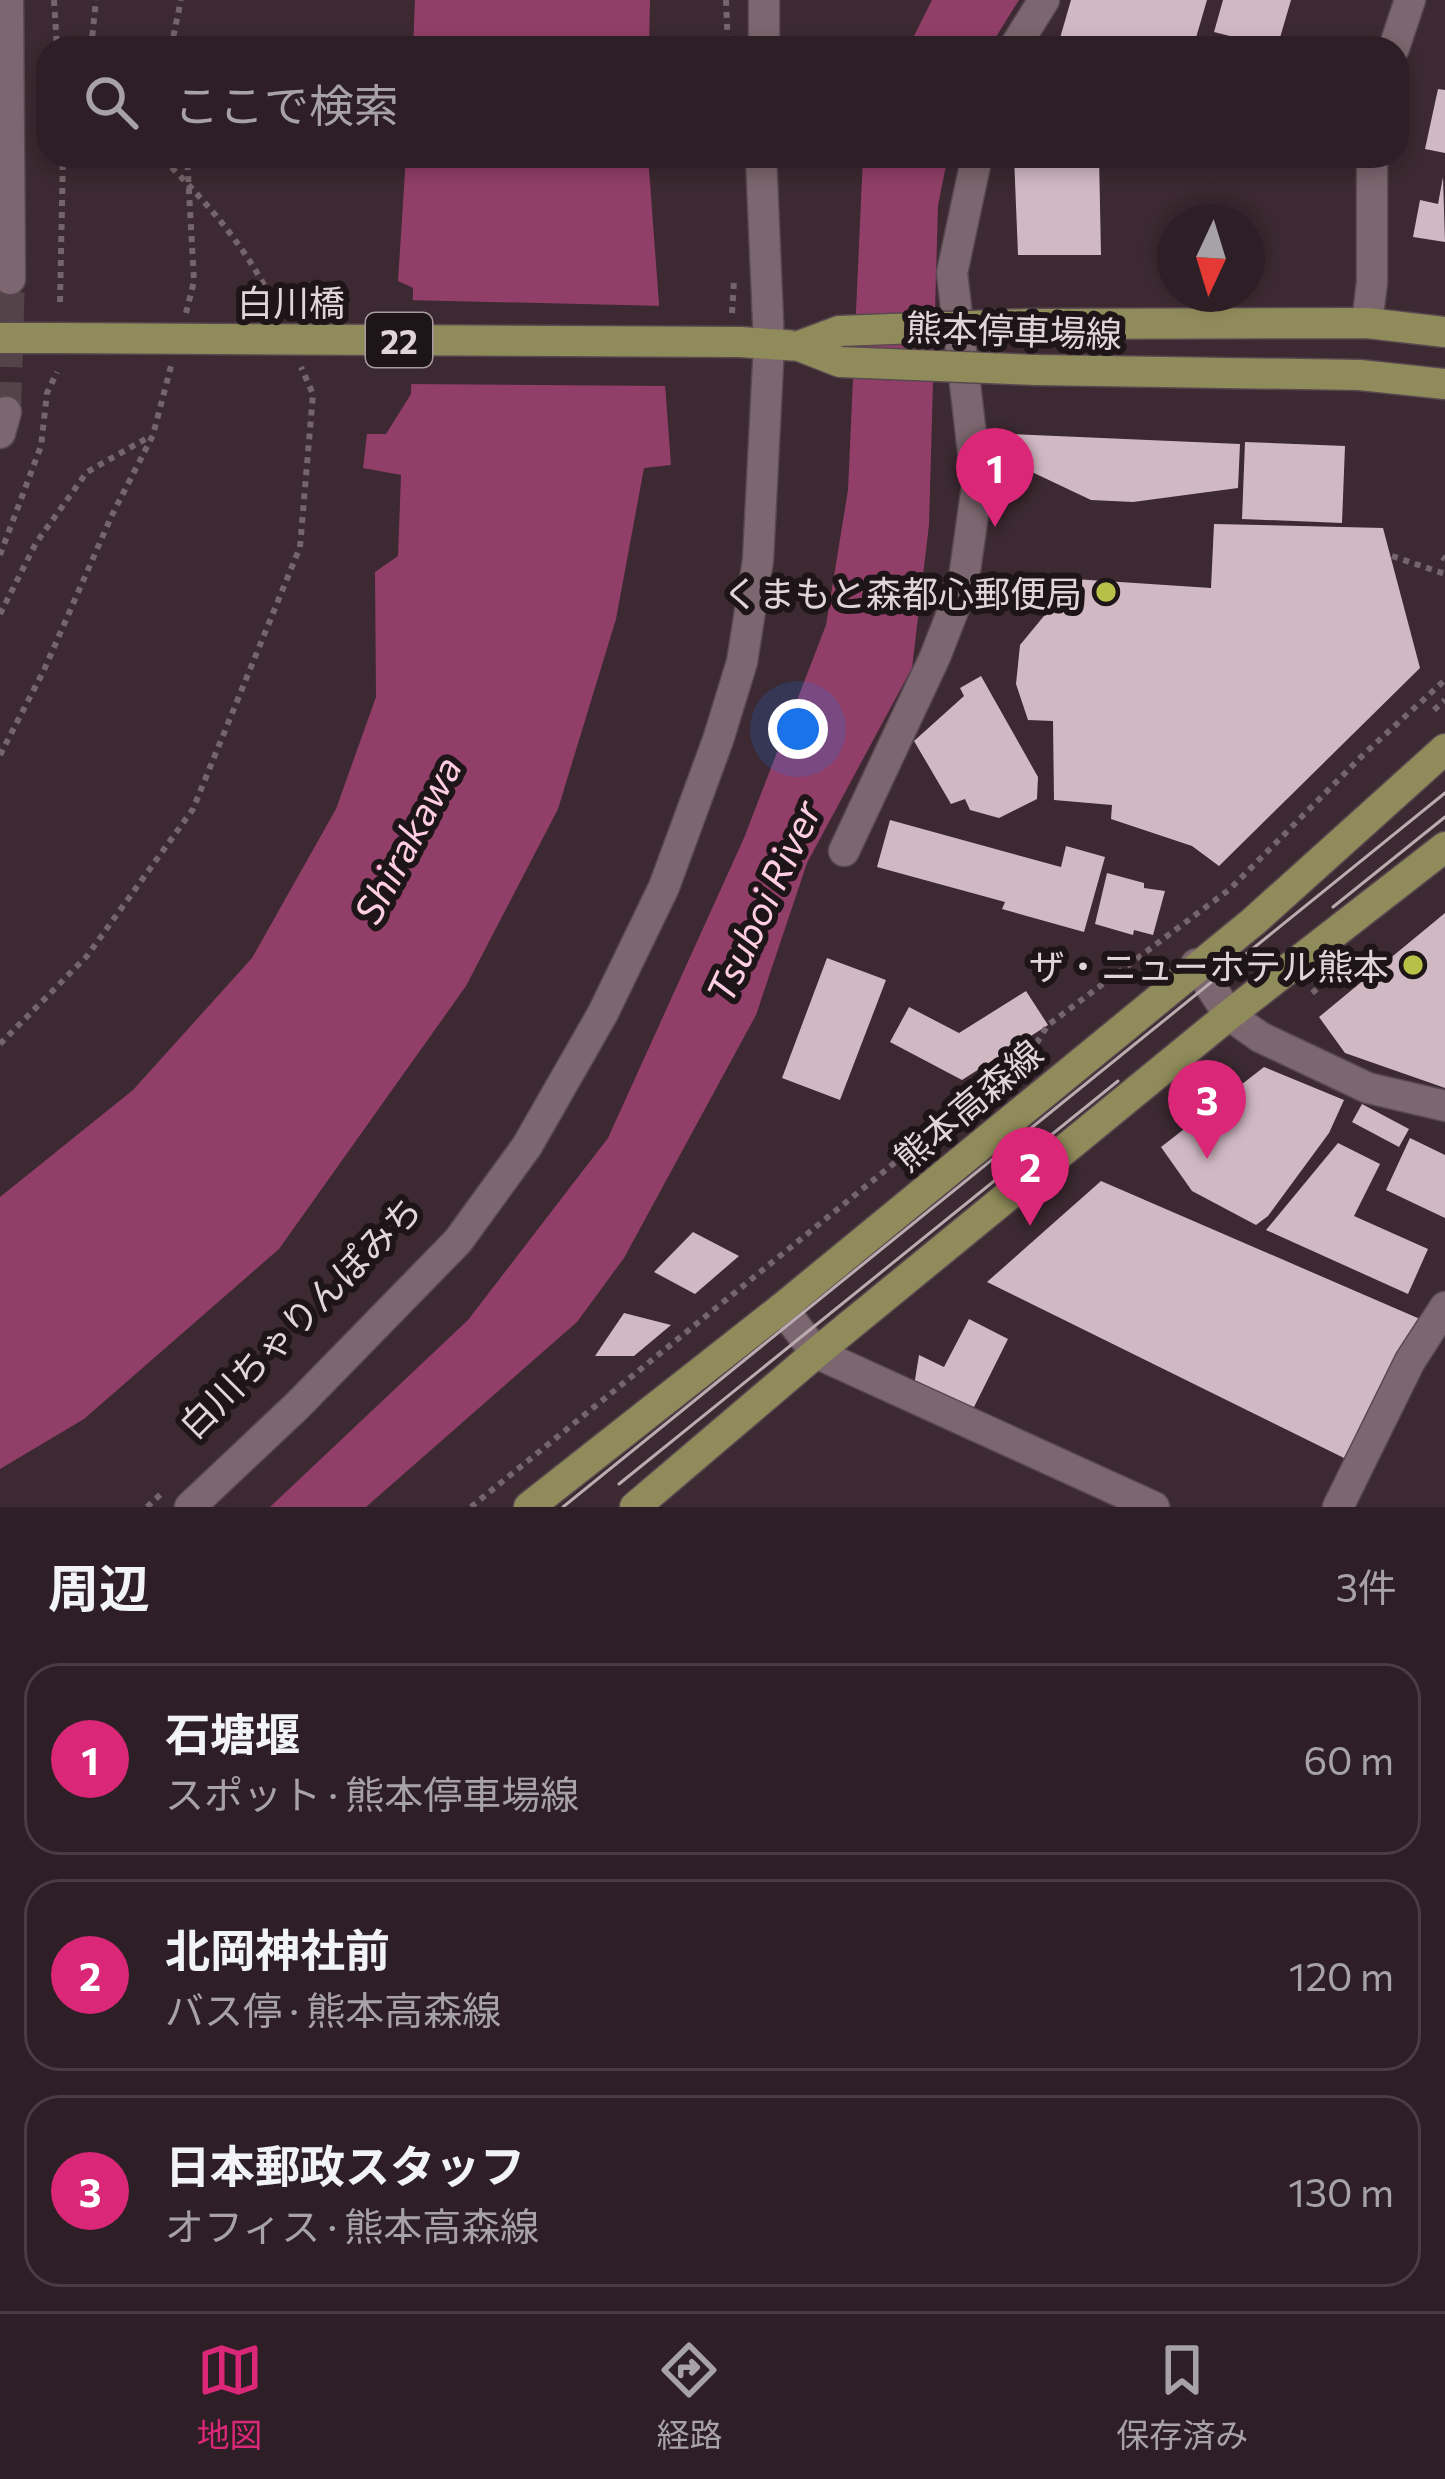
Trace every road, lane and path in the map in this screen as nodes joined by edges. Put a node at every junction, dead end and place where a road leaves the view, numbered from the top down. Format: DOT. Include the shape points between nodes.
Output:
graph roads {
  1 [pos="8,0"];
  2 [pos="54,0"];
  3 [pos="96,0"];
  4 [pos="181,0"];
  5 [pos="726,0"];
  6 [pos="764,0"];
  7 [pos="1044,0"];
  8 [pos="1410,0"];
  9 [pos="56,36"];
  10 [pos="92,36"];
  11 [pos="174,36"];
  12 [pos="728,36"];
  13 [pos="764,36"];
  14 [pos="1022,36"];
  15 [pos="1398,36"];
  16 [pos="63,168"];
  17 [pos="172,168"];
  18 [pos="189,168"];
  19 [pos="762,168"];
  20 [pos="974,168"];
  21 [pos="1372,168"];
  22 [pos="6,177"];
  23 [pos="191,186"];
  24 [pos="10,279"];
  25 [pos="60,302"];
  26 [pos="278,313"];
  27 [pos="1367,323"];
  28 [pos="182,325"];
  29 [pos="1445,332"];
  30 [pos="0,338"];
  31 [pos="770,344"];
  32 [pos="176,347"];
  33 [pos="295,353"];
  34 [pos="57,371"];
  35 [pos="1445,384"];
  36 [pos="153,435"];
  37 [pos="0,555"];
  38 [pos="1392,556"];
  39 [pos="1445,574"];
  40 [pos="0,614"];
  41 [pos="1445,680"];
  42 [pos="1445,700"];
  43 [pos="1434,710"];
  44 [pos="1445,749"];
  45 [pos="0,755"];
  46 [pos="1445,847"];
  47 [pos="844,851"];
  48 [pos="1196,964"];
  49 [pos="1229,1015"];
  50 [pos="0,1044"];
  51 [pos="1445,1106"];
  52 [pos="1445,1307"];
  53 [pos="782,1308"];
  54 [pos="816,1353"];
  55 [pos="177,1478"];
  56 [pos="147,1507"];
  57 [pos="190,1507"];
  58 [pos="471,1507"];
  59 [pos="529,1507"];
  60 [pos="635,1507"];
  61 [pos="1154,1507"];
  62 [pos="1338,1507"];
  1 -- 22 [label="street"];
  2 -- 9 [label="path"];
  3 -- 10 [label="path"];
  4 -- 11 [label="path"];
  5 -- 12 [label="path"];
  6 -- 13 [label="street"];
  7 -- 14 [label="street"];
  8 -- 15 [label="street"];
  16 -- 25 [label="path"];
  17 -- 23 [label="path"];
  18 -- 23 [label="path"];
  19 -- 31 [label="street"];
  20 -- 47 [label="street" via="952,273 977,486 963,585"];
  21 -- 27 [label="street"];
  22 -- 24 [label="street"];
  23 -- 26 [label="path" via="260,272"];
  23 -- 28 [label="path" via="194,281"];
  27 -- 29 [label="main road, 熊本停車場線 / 22"];
  27 -- 31 [label="main road, 熊本停車場線 / 22, bridge" via="1027,324 839,331"];
  30 -- 31 [label="main road, 白川橋 / 22, bridge"];
  31 -- 35 [label="main road, 熊本停車場線 / 22, bridge" via="840,362"];
  31 -- 57 [label="street" via="758,560 742,662 664,887 603,1013 527,1146 458,1241"];
  32 -- 36 [label="path"];
  33 -- 50 [label="path" via="313,394 300,547 193,809 87,956"];
  34 -- 37 [label="path" via="41,446"];
  36 -- 40 [label="path" via="87,472 35,543"];
  36 -- 45 [label="path"];
  38 -- 39 [label="path"];
  41 -- 58 [label="path" via="1231,889 1048,1025 1031,1052"];
  42 -- 43 [label="path"];
  44 -- 48 [label="main road, 熊本高森線"];
  46 -- 49 [label="main road"];
  48 -- 49 [label="street"];
  48 -- 53 [label="main road, 熊本高森線"];
  49 -- 51 [label="street" via="1368,1088"];
  49 -- 54 [label="main road"];
  52 -- 62 [label="street"];
  53 -- 54 [label="street"];
  53 -- 59 [label="main road, 熊本高森線"];
  54 -- 60 [label="main road"];
  54 -- 61 [label="street"];
  55 -- 56 [label="path, 白川ちゃりんぽみち"];
}
